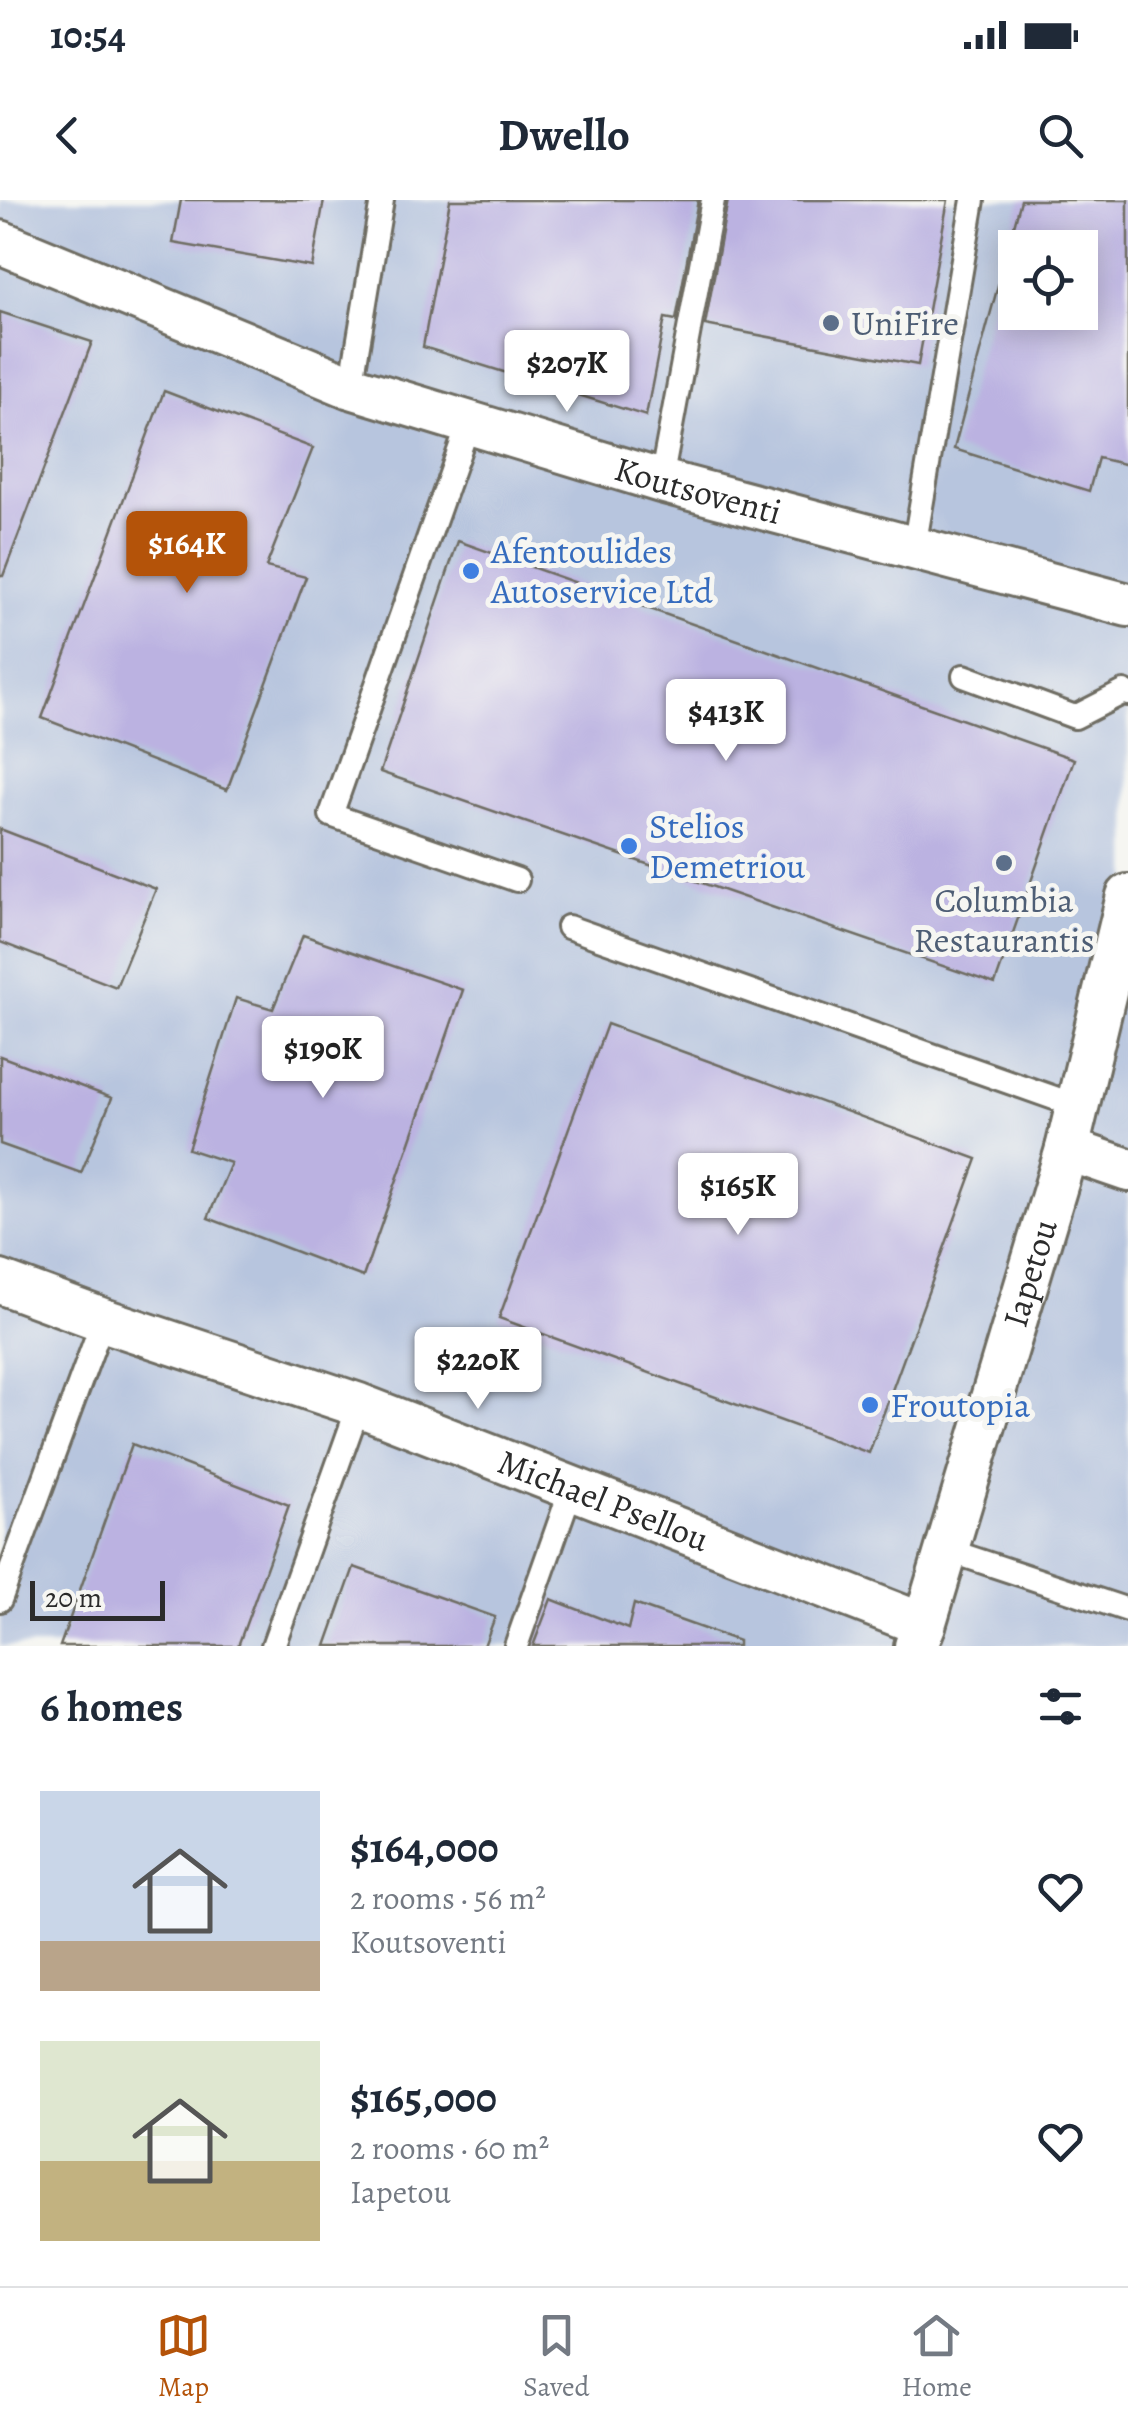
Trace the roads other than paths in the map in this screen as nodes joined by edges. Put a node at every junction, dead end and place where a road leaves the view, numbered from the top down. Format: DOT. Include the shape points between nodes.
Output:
graph roads {
  1 [pos="382,200"];
  2 [pos="713,200"];
  3 [pos="972,200"];
  4 [pos="0,242"];
  5 [pos="351,387"];
  6 [pos="468,423"];
  7 [pos="661,481"];
  8 [pos="914,548"];
  9 [pos="1128,605"];
  10 [pos="964,676"];
  11 [pos="1128,694"];
  12 [pos="517,880"];
  13 [pos="1128,896"];
  14 [pos="568,927"];
  15 [pos="1077,1106"];
  16 [pos="1067,1149"];
  17 [pos="1128,1170"];
  18 [pos="0,1282"];
  19 [pos="102,1320"];
  20 [pos="360,1404"];
  21 [pos="572,1488"];
  22 [pos="946,1550"];
  23 [pos="0,1600"];
  24 [pos="1128,1610"];
  25 [pos="920,1635"];
  26 [pos="274,1646"];
  27 [pos="516,1646"];
  1 -- 5 [label="lane"];
  2 -- 7 [label="lane"];
  3 -- 8 [label="lane"];
  4 -- 5 [label="street, Koutsoventi"];
  5 -- 6 [label="street, Koutsoventi"];
  6 -- 7 [label="street, Koutsoventi"];
  6 -- 12 [label="lane" via="331,815"];
  7 -- 8 [label="street, Koutsoventi"];
  8 -- 9 [label="street, Koutsoventi"];
  10 -- 11 [label="lane" via="1075,717"];
  13 -- 15 [label="street, Iapetou"];
  14 -- 15 [label="lane"];
  15 -- 16 [label="street, Iapetou"];
  16 -- 17 [label="street"];
  16 -- 22 [label="street, Iapetou"];
  18 -- 19 [label="street, Michael Psellou"];
  19 -- 20 [label="street, Michael Psellou"];
  19 -- 23 [label="lane"];
  20 -- 21 [label="street, Michael Psellou"];
  20 -- 26 [label="lane"];
  21 -- 25 [label="street, Michael Psellou"];
  21 -- 27 [label="lane"];
  22 -- 24 [label="lane"];
  22 -- 25 [label="street, Iapetou"];
}
